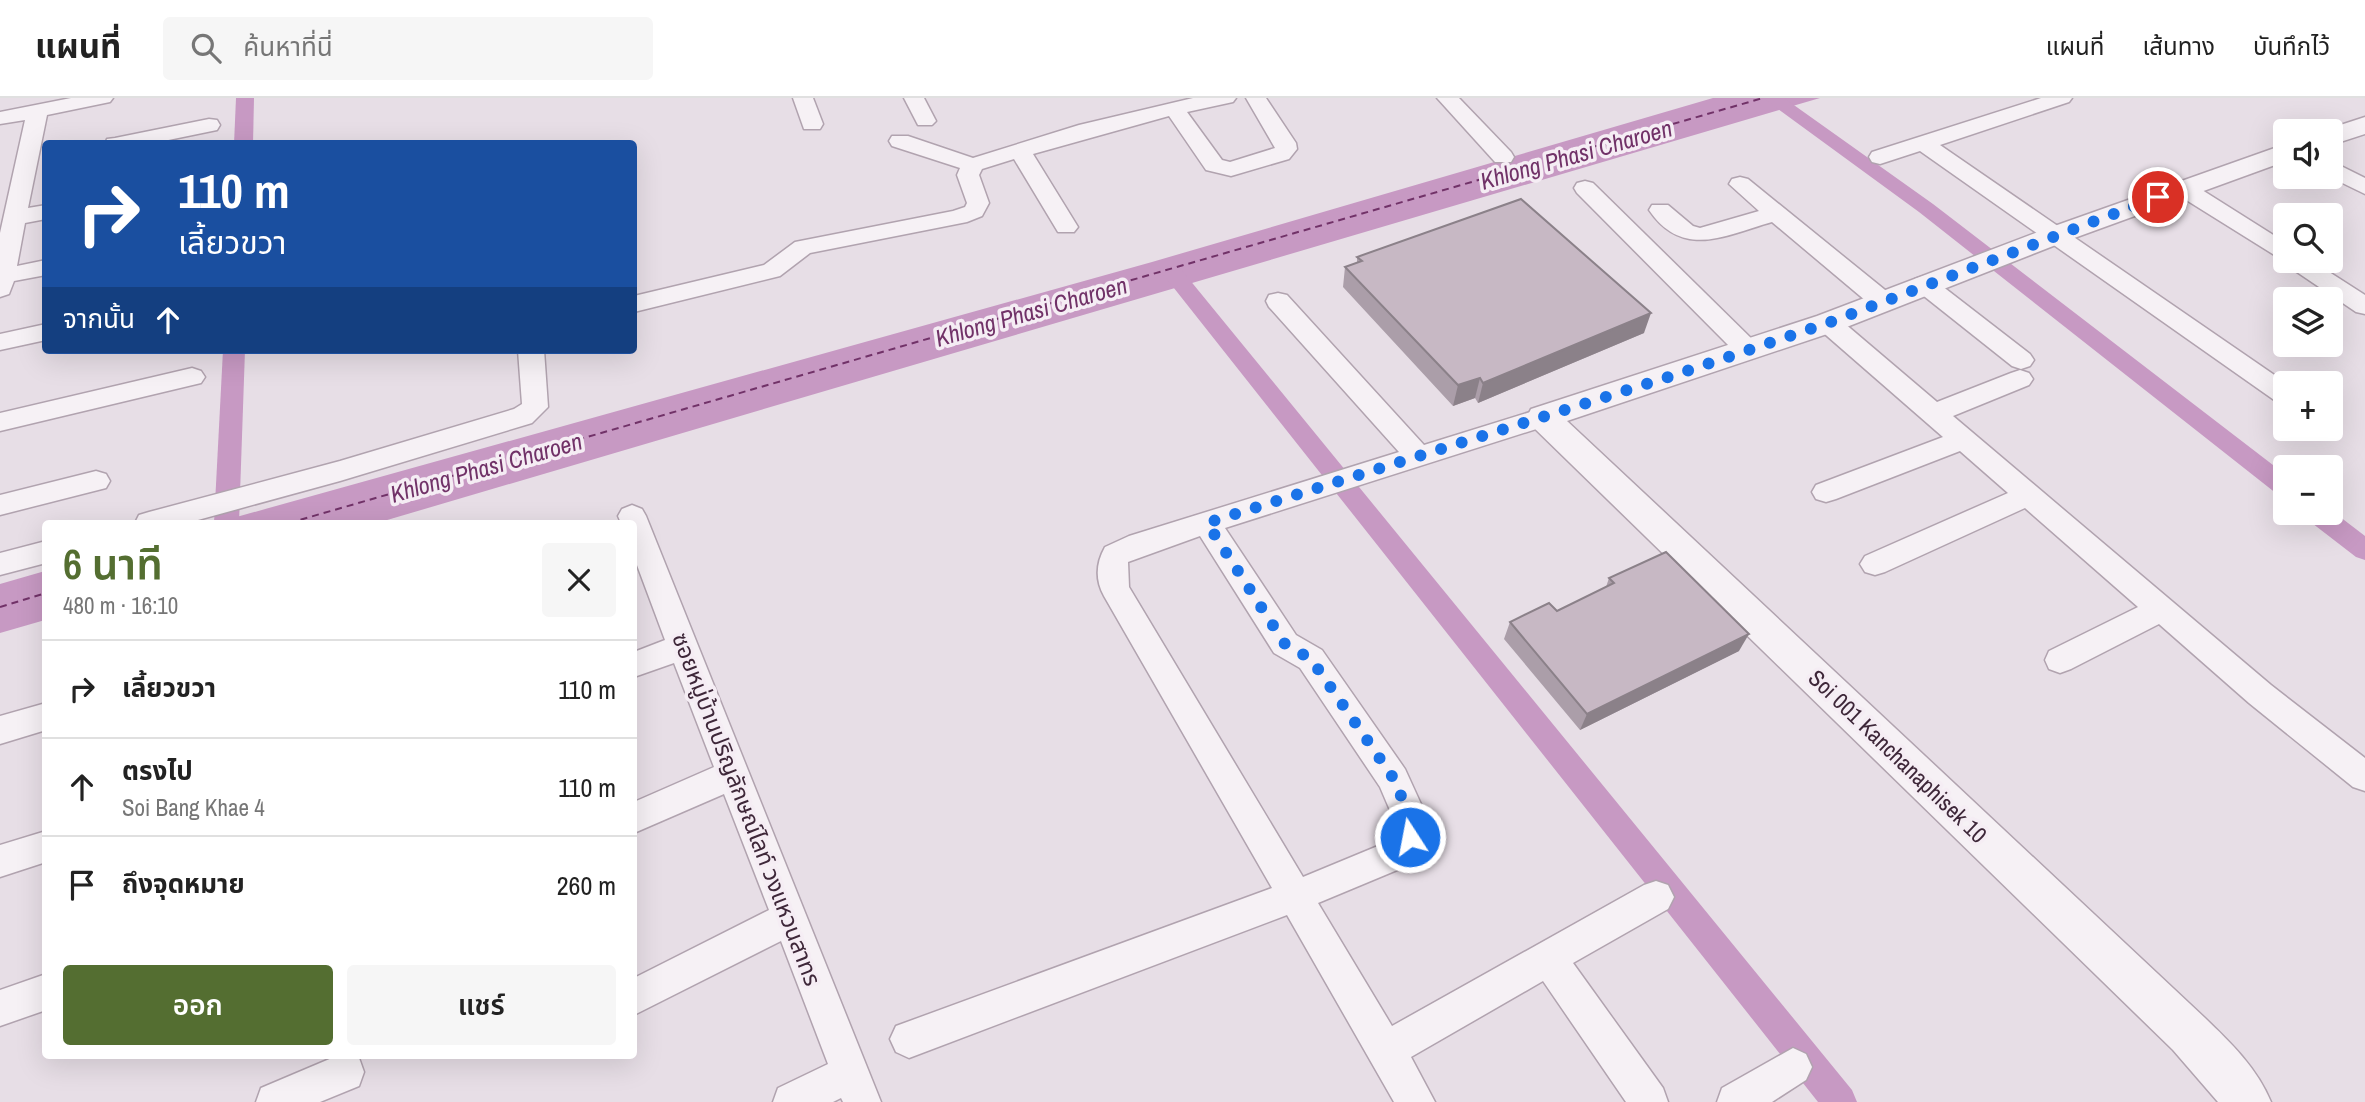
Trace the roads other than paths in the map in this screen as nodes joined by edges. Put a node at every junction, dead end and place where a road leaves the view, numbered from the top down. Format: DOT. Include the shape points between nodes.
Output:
graph roads {
  1 [pos="103,98"];
  2 [pos="803,98"];
  3 [pos="914,98"];
  4 [pos="1226,98"];
  5 [pos="1256,98"];
  6 [pos="1447,98"];
  7 [pos="2062,98"];
  8 [pos="1174,108"];
  9 [pos="37,111"];
  10 [pos="0,118"];
  11 [pos="925,121"];
  12 [pos="812,124"];
  13 [pos="209,125"];
  14 [pos="2365,125"];
  15 [pos="2343,132"];
  16 [pos="135,140"];
  17 [pos="900,141"];
  18 [pos="1923,143"];
  19 [pos="1020,151"];
  20 [pos="1880,157"];
  21 [pos="2273,157"];
  22 [pos="1503,158"];
  23 [pos="32,164"];
  24 [pos="973,165"];
  25 [pos="2343,175"];
  26 [pos="0,179"];
  27 [pos="1740,184"];
  28 [pos="2365,187"];
  29 [pos="1585,188"];
  30 [pos="2183,188"];
  31 [pos="1660,210"];
  32 [pos="42,214"];
  33 [pos="1776,214"];
  34 [pos="1066,228"];
  35 [pos="9,230"];
  36 [pos="2056,234"];
  37 [pos="2273,246"];
  38 [pos="42,268"];
  39 [pos="2314,273"];
  40 [pos="1,282"];
  41 [pos="1924,284"];
  42 [pos="1881,300"];
  43 [pos="1278,301"];
  44 [pos="637,303"];
  45 [pos="2365,306"];
  46 [pos="1828,323"];
  47 [pos="42,333"];
  48 [pos="0,342"];
  49 [pos="1748,350"];
  50 [pos="531,354"];
  51 [pos="192,377"];
  52 [pos="2273,387"];
  53 [pos="1935,413"];
  54 [pos="1544,417"];
  55 [pos="0,422"];
  56 [pos="1965,439"];
  57 [pos="1419,457"];
  58 [pos="96,481"];
  59 [pos="1826,492"];
  60 [pos="2029,495"];
  61 [pos="0,505"];
  62 [pos="160,520"];
  63 [pos="1207,523"];
  64 [pos="637,536"];
  65 [pos="42,553"];
  66 [pos="0,564"];
  67 [pos="1875,564"];
  68 [pos="2162,610"];
  69 [pos="683,646"];
  70 [pos="2060,660"];
  71 [pos="637,664"];
  72 [pos="42,717"];
  73 [pos="0,730"];
  74 [pos="734,775"];
  75 [pos="2365,777"];
  76 [pos="637,817"];
  77 [pos="42,847"];
  78 [pos="0,861"];
  79 [pos="1293,897"];
  80 [pos="1656,897"];
  81 [pos="790,918"];
  82 [pos="1549,959"];
  83 [pos="42,993"];
  84 [pos="637,995"];
  85 [pos="0,1008"];
  86 [pos="909,1039"];
  87 [pos="1386,1050"];
  88 [pos="1793,1067"];
  89 [pos="345,1072"];
  90 [pos="857,1087"];
  91 [pos="275,1102"];
  92 [pos="792,1102"];
  93 [pos="1416,1102"];
  94 [pos="1648,1102"];
  95 [pos="1736,1102"];
  96 [pos="2247,1102"];
  1 -- 9 [label="street"];
  2 -- 12 [label="street"];
  3 -- 11 [label="street"];
  4 -- 8 [label="street"];
  5 -- 8 [label="street" via="1286,149 1231,169 1213,165"];
  6 -- 22 [label="street"];
  7 -- 18 [label="street"];
  8 -- 19 [label="street"];
  9 -- 10 [label="street"];
  9 -- 23 [label="street"];
  13 -- 16 [label="street"];
  14 -- 15 [label="street"];
  17 -- 24 [label="street"];
  18 -- 20 [label="street"];
  18 -- 36 [label="street"];
  19 -- 24 [label="street"];
  19 -- 34 [label="street"];
  21 -- 30 [label="street"];
  23 -- 26 [label="street"];
  23 -- 35 [label="street"];
  24 -- 44 [label="street" via="968,175 978,203 974,211 803,247 772,271"];
  25 -- 28 [label="street"];
  27 -- 33 [label="street"];
  29 -- 49 [label="street"];
  30 -- 36 [label="street"];
  30 -- 37 [label="street"];
  31 -- 33 [label="street" via="1685,232 1700,235"];
  32 -- 35 [label="street"];
  33 -- 42 [label="street"];
  35 -- 40 [label="street"];
  36 -- 41 [label="street"];
  36 -- 52 [label="street"];
  38 -- 40 [label="street"];
  39 -- 45 [label="street"];
  41 -- 42 [label="street"];
  41 -- 53 [label="street" via="2020,369"];
  42 -- 46 [label="street"];
  43 -- 57 [label="street"];
  46 -- 49 [label="street"];
  46 -- 53 [label="street"];
  47 -- 48 [label="street"];
  49 -- 54 [label="street"];
  50 -- 62 [label="street" via="535,407 523,416"];
  51 -- 55 [label="street"];
  53 -- 56 [label="street"];
  54 -- 57 [label="street"];
  54 -- 96 [label="street, Soi 001 Kanchanaphisek 10" via="2189,1034"];
  56 -- 59 [label="street"];
  56 -- 60 [label="street"];
  57 -- 63 [label="street"];
  58 -- 61 [label="street"];
  60 -- 67 [label="street"];
  60 -- 68 [label="street"];
  63 -- 79 [label="street" via="1115,555 1114,588"];
  63 -- 79 [label="street" via="1285,644 1311,659 1394,779 1409,815 1410,837 1402,852"];
  64 -- 69 [label="street, ซอยหมู่บ้านปริญลักษณ์ไลท์ วงแหวนสาทร"];
  65 -- 66 [label="street"];
  68 -- 70 [label="street"];
  68 -- 75 [label="street"];
  69 -- 71 [label="street"];
  69 -- 74 [label="street, ซอยหมู่บ้านปริญลักษณ์ไลท์ วงแหวนสาทร"];
  72 -- 73 [label="street"];
  74 -- 76 [label="street"];
  74 -- 81 [label="street, ซอยหมู่บ้านปริญลักษณ์ไลท์ วงแหวนสาทร"];
  77 -- 78 [label="street"];
  79 -- 86 [label="street"];
  79 -- 87 [label="street"];
  80 -- 82 [label="street"];
  81 -- 84 [label="street"];
  81 -- 90 [label="street, ซอยหมู่บ้านปริญลักษณ์ไลท์ วงแหวนสาทร"];
  82 -- 87 [label="street"];
  82 -- 94 [label="street"];
  83 -- 85 [label="street"];
  87 -- 93 [label="street"];
  88 -- 95 [label="street"];
  89 -- 91 [label="street"];
  90 -- 92 [label="street"];
}
